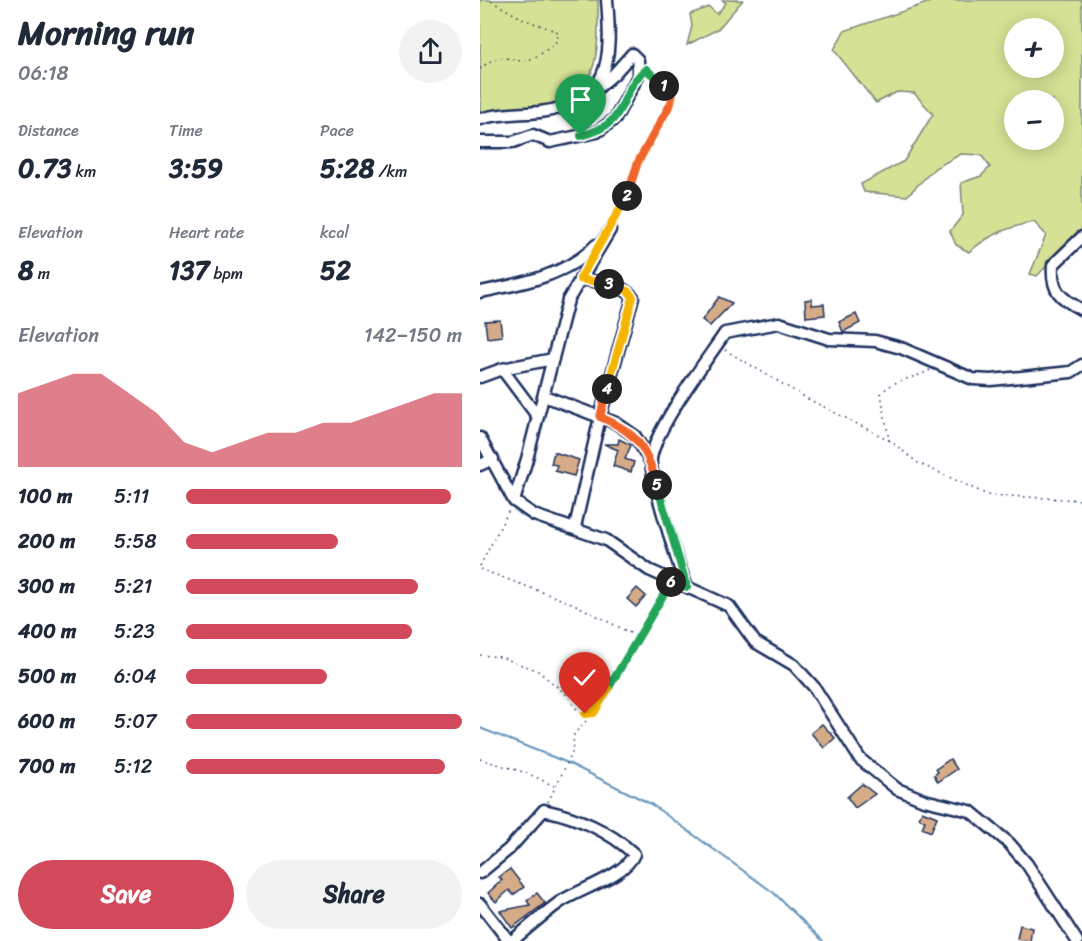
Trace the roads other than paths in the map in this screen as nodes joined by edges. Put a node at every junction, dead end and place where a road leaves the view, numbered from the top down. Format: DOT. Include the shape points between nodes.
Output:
graph roads {
  1 [pos="607,0"];
  2 [pos="593,92"];
  3 [pos="480,118"];
  4 [pos="480,142"];
  5 [pos="1082,237"];
  6 [pos="580,279"];
  7 [pos="480,292"];
  8 [pos="1082,310"];
  9 [pos="553,359"];
  10 [pos="1082,365"];
  11 [pos="502,369"];
  12 [pos="480,376"];
  13 [pos="544,396"];
  14 [pos="538,417"];
  15 [pos="600,417"];
  16 [pos="480,438"];
  17 [pos="493,459"];
  18 [pos="650,461"];
  19 [pos="480,465"];
  20 [pos="514,501"];
  21 [pos="575,527"];
  22 [pos="687,587"];
  23 [pos="480,873"];
  24 [pos="480,904"];
  25 [pos="511,941"];
  26 [pos="1077,941"];
  1 -- 2 [label="street" via="607,54 604,73"];
  2 -- 3 [label="street" via="576,103 554,109"];
  2 -- 4 [label="street" via="632,54 638,60 638,76 615,119 597,132 550,142 533,135 513,142"];
  5 -- 8 [label="street" via="1053,265 1052,282 1063,300"];
  6 -- 7 [label="street" via="610,230 568,267 538,279"];
  6 -- 9 [label="street" via="568,300"];
  6 -- 15 [label="street" via="611,284 633,297"];
  9 -- 11 [label="street"];
  9 -- 13 [label="street"];
  10 -- 18 [label="street" via="1071,372 973,379 901,348 875,341 829,339 778,323 725,333 658,436"];
  11 -- 12 [label="street"];
  11 -- 14 [label="street"];
  13 -- 14 [label="street"];
  13 -- 15 [label="street"];
  14 -- 20 [label="street"];
  15 -- 18 [label="street" via="635,436"];
  15 -- 21 [label="street"];
  16 -- 17 [label="street"];
  17 -- 19 [label="street"];
  17 -- 20 [label="street"];
  18 -- 22 [label="street"];
  20 -- 21 [label="street" via="534,515"];
  21 -- 22 [label="street" via="606,540 649,570"];
  22 -- 26 [label="street" via="729,606 755,642 794,665 814,687 860,759 897,789 970,811 1009,843"];
  23 -- 25 [label="street" via="509,849 544,810 597,827 634,854 621,869 560,902"];
  24 -- 25 [label="street"];
}
